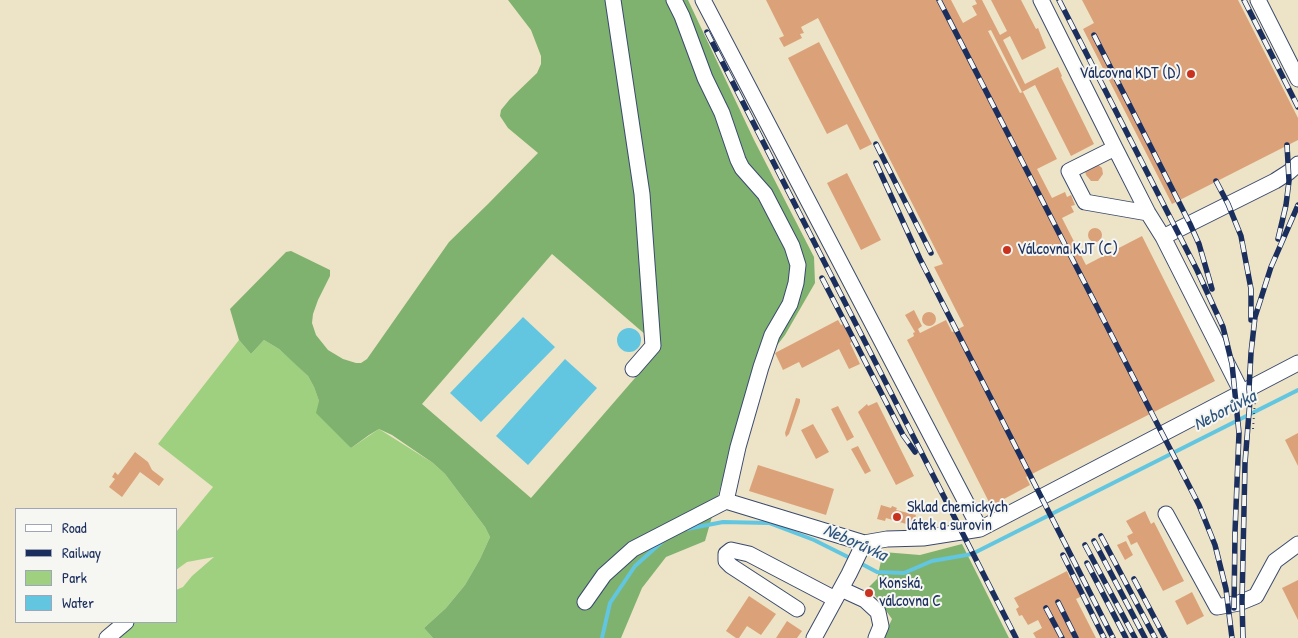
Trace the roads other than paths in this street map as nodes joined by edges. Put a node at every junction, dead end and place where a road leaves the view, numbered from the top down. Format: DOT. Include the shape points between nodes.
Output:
graph roads {
  1 [pos="613,0"];
  2 [pos="674,0"];
  3 [pos="703,0"];
  4 [pos="1042,0"];
  5 [pos="1258,0"];
  6 [pos="1298,79"];
  7 [pos="1115,148"];
  8 [pos="1298,164"];
  9 [pos="1148,213"];
  10 [pos="1164,237"];
  11 [pos="1298,363"];
  12 [pos="633,369"];
  13 [pos="1249,395"];
  14 [pos="726,501"];
  15 [pos="1166,514"];
  16 [pos="980,529"];
  17 [pos="1298,544"];
  18 [pos="863,546"];
  19 [pos="838,594"];
  20 [pos="585,602"];
  21 [pos="797,609"];
  22 [pos="125,623"];
  23 [pos="107,638"];
  24 [pos="814,638"];
  25 [pos="876,638"];
  1 -- 12 [label="street" via="642,194 653,346"];
  2 -- 14 [label="street" via="722,113 738,160 765,194 792,246 798,265 790,304 772,335 761,367"];
  3 -- 16 [label="street"];
  4 -- 7 [label="street"];
  5 -- 6 [label="street"];
  7 -- 9 [label="street"];
  7 -- 9 [label="street" via="1069,172 1085,202"];
  8 -- 10 [label="street" via="1275,181"];
  9 -- 10 [label="street"];
  10 -- 13 [label="street"];
  11 -- 13 [label="street"];
  13 -- 16 [label="street"];
  14 -- 18 [label="street"];
  14 -- 20 [label="street" via="633,549 604,575"];
  15 -- 17 [label="street" via="1217,607 1256,596 1275,561"];
  16 -- 18 [label="street" via="923,538 887,539"];
  18 -- 19 [label="street"];
  19 -- 21 [label="street" via="749,554 731,550 726,554 730,566"];
  19 -- 24 [label="street"];
  19 -- 25 [label="street" via="865,600 878,612 881,626"];
  22 -- 23 [label="street"];
}
